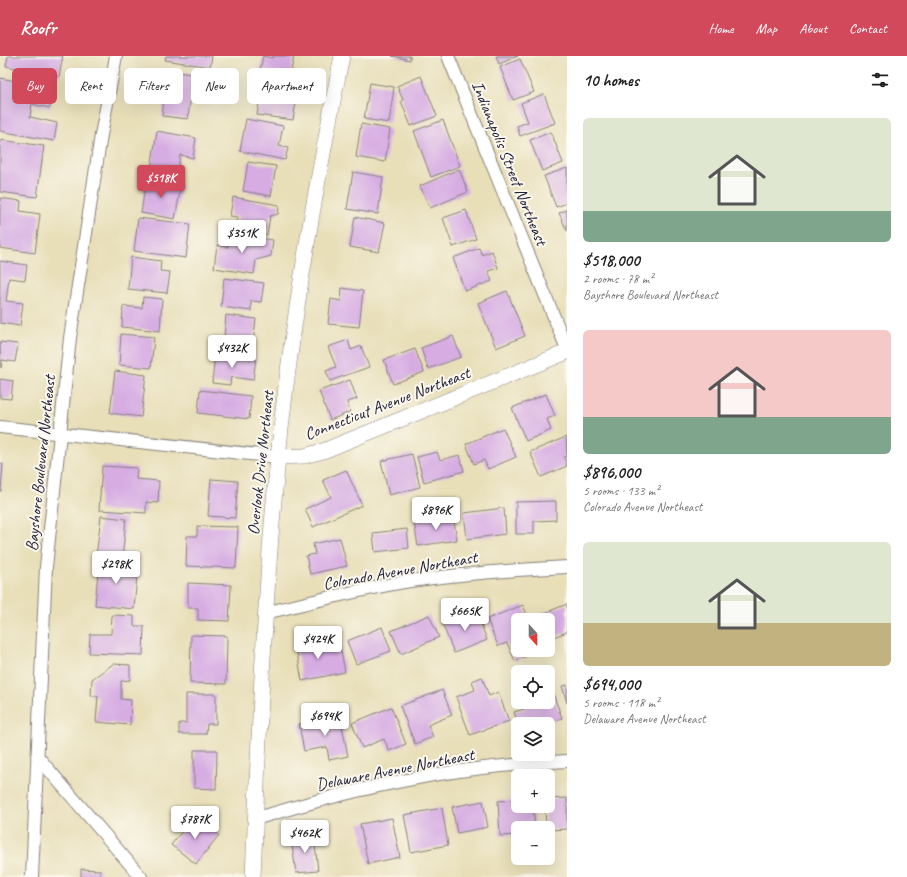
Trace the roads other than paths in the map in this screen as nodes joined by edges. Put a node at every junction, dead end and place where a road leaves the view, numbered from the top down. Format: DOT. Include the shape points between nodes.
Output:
graph roads {
  1 [pos="116,56"];
  2 [pos="342,56"];
  3 [pos="448,56"];
  4 [pos="567,351"];
  5 [pos="0,427"];
  6 [pos="60,434"];
  7 [pos="278,457"];
  8 [pos="567,567"];
  9 [pos="265,613"];
  10 [pos="37,756"];
  11 [pos="567,761"];
  12 [pos="255,819"];
  13 [pos="32,877"];
  14 [pos="141,877"];
  15 [pos="253,877"];
  1 -- 6 [label="street, Bayshore Boulevard Northeast" via="101,135 70,338"];
  2 -- 7 [label="street, Overlook Drive Northeast" via="304,253"];
  3 -- 4 [label="street, Indianapolis Street Northeast"];
  4 -- 7 [label="street, Connecticut Avenue Northeast" via="323,451 304,456"];
  5 -- 6 [label="street, Connecticut Avenue Northeast"];
  6 -- 7 [label="street, Connecticut Avenue Northeast"];
  6 -- 10 [label="street, Bayshore Boulevard Northeast" via="46,567"];
  7 -- 9 [label="street, Overlook Drive Northeast"];
  8 -- 9 [label="street, Colorado Avenue Northeast" via="486,572 404,582"];
  9 -- 12 [label="street, Overlook Drive Northeast"];
  10 -- 13 [label="street, Bayshore Boulevard Northeast"];
  10 -- 14 [label="street"];
  11 -- 12 [label="street, Delaware Avenue Northeast" via="484,768 413,779 348,793"];
  12 -- 15 [label="street, Overlook Drive Northeast"];
}
